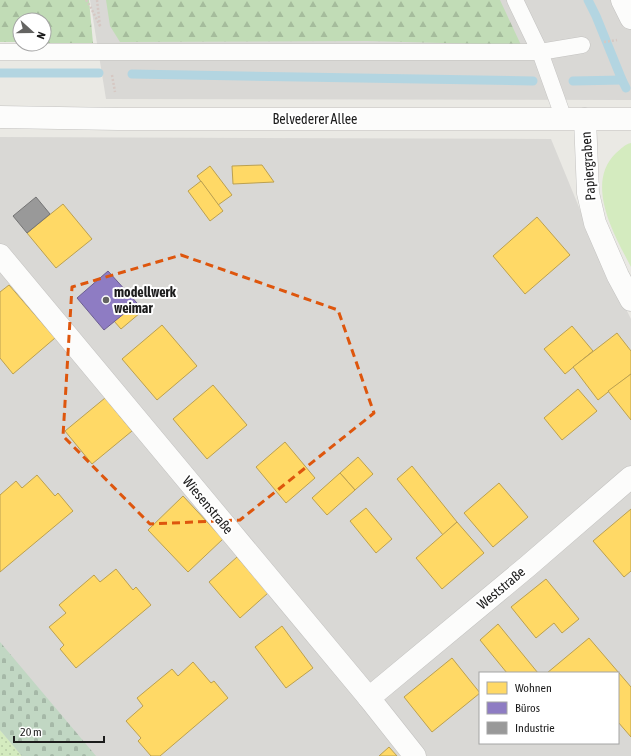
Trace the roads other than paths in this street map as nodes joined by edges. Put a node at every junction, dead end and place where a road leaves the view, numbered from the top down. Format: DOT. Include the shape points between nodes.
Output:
graph roads {
  1 [pos="515,0"];
  2 [pos="622,0"];
  3 [pos="631,18"];
  4 [pos="582,45"];
  5 [pos="0,52"];
  6 [pos="540,52"];
  7 [pos="0,117"];
  8 [pos="575,119"];
  9 [pos="631,119"];
  10 [pos="0,255"];
  11 [pos="631,300"];
  12 [pos="631,476"];
  13 [pos="369,698"];
  14 [pos="415,756"];
  1 -- 6 [label="lane, Papiergraben"];
  2 -- 3 [label="street"];
  4 -- 6 [label="lane"];
  5 -- 6 [label="lane"];
  6 -- 8 [label="lane, Papiergraben"];
  7 -- 8 [label="street, Belvederer Allee"];
  8 -- 9 [label="street, Belvederer Allee"];
  8 -- 11 [label="street, Papiergraben" via="595,223"];
  10 -- 13 [label="street, Wiesenstraße"];
  12 -- 13 [label="street, Weststraße" via="528,566"];
  13 -- 14 [label="street, Wiesenstraße"];
}
